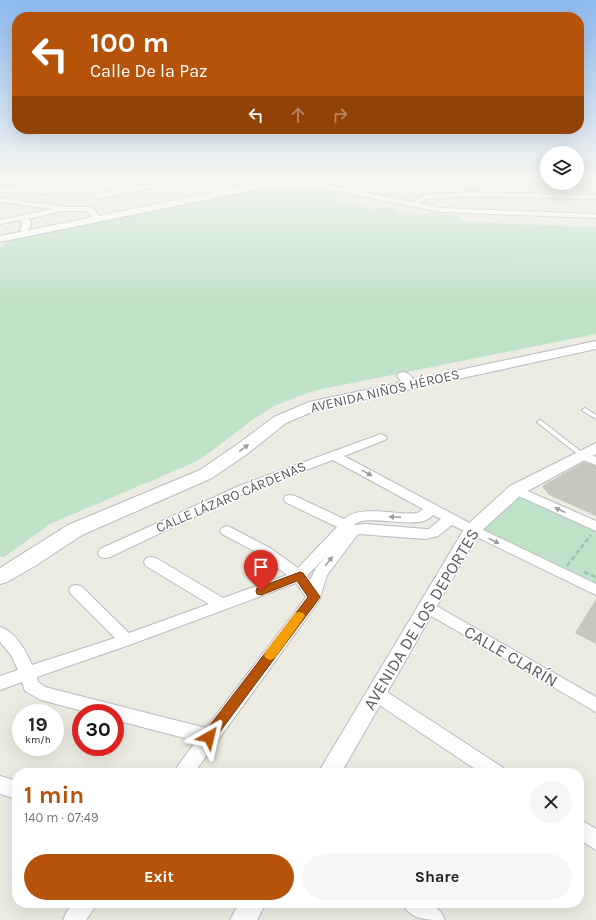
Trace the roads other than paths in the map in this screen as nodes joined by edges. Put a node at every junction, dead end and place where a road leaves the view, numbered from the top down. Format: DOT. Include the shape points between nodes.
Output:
graph roads {
  1 [pos="22,218"];
  2 [pos="80,218"];
  3 [pos="83,218"];
  4 [pos="0,222"];
  5 [pos="24,230"];
  6 [pos="0,235"];
  7 [pos="0,239"];
  8 [pos="596,337"];
  9 [pos="596,345"];
  10 [pos="407,380"];
  11 [pos="585,410"];
  12 [pos="596,417"];
  13 [pos="540,422"];
  14 [pos="381,438"];
  15 [pos="333,455"];
  16 [pos="591,455"];
  17 [pos="516,490"];
  18 [pos="290,499"];
  19 [pos="431,509"];
  20 [pos="450,519"];
  21 [pos="346,525"];
  22 [pos="472,530"];
  23 [pos="594,530"];
  24 [pos="227,531"];
  25 [pos="105,553"];
  26 [pos="151,562"];
  27 [pos="0,565"];
  28 [pos="300,576"];
  29 [pos="0,577"];
  30 [pos="76,590"];
  31 [pos="596,590"];
  32 [pos="314,597"];
  33 [pos="223,606"];
  34 [pos="426,606"];
  35 [pos="0,634"];
  36 [pos="127,640"];
  37 [pos="28,672"];
  38 [pos="0,683"];
  39 [pos="375,693"];
  40 [pos="596,705"];
  41 [pos="209,737"];
  42 [pos="187,768"];
  43 [pos="332,768"];
  44 [pos="488,768"];
  45 [pos="0,785"];
  46 [pos="12,789"];
  47 [pos="584,832"];
  48 [pos="596,840"];
  49 [pos="82,908"];
  50 [pos="250,908"];
  51 [pos="419,908"];
  52 [pos="73,920"];
  53 [pos="243,920"];
  54 [pos="435,920"];
  1 -- 4 [label="street"];
  1 -- 5 [label="street" via="27,222"];
  2 -- 5 [label="street"];
  3 -- 7 [label="street"];
  5 -- 6 [label="street"];
  8 -- 10 [label="main road, AVENIDA NIÑOS HÉROES"];
  9 -- 10 [label="main road, AVENIDA NIÑOS HÉROES"];
  10 -- 27 [label="main road, AVENIDA NIÑOS HÉROES" via="310,397 280,409 255,424 198,467 66,524"];
  29 -- 10 [label="main road, AVENIDA NIÑOS HÉROES, one-way" via="75,530 206,474 280,420 314,405"];
  11 -- 12 [label="lane"];
  13 -- 16 [label="lane"];
  14 -- 15 [label="street, CALLE LÁZARO CÁRDENAS"];
  15 -- 19 [label="street, one-way"];
  15 -- 25 [label="street, CALLE LÁZARO CÁRDENAS" via="245,488"];
  16 -- 17 [label="street, AVENIDA DE LOS DEPORTES"];
  17 -- 22 [label="street, AVENIDA DE LOS DEPORTES"];
  23 -- 17 [label="street, one-way"];
  18 -- 21 [label="street"];
  19 -- 20 [label="street"];
  19 -- 21 [label="street, one-way" via="422,516 359,517"];
  20 -- 22 [label="street"];
  32 -- 20 [label="street, one-way" via="321,572 354,530 426,534 433,533"];
  21 -- 28 [label="street"];
  22 -- 31 [label="street, one-way"];
  22 -- 34 [label="street, AVENIDA DE LOS DEPORTES"];
  24 -- 28 [label="street" via="265,551"];
  26 -- 33 [label="street"];
  28 -- 32 [label="street"];
  28 -- 33 [label="street"];
  30 -- 36 [label="street"];
  32 -- 41 [label="street"];
  33 -- 36 [label="street"];
  34 -- 39 [label="street, AVENIDA DE LOS DEPORTES"];
  34 -- 40 [label="street, CALLE CLARÍN"];
  35 -- 37 [label="street" via="17,649"];
  36 -- 37 [label="street"];
  37 -- 38 [label="street"];
  37 -- 41 [label="street" via="31,686 41,693"];
  39 -- 43 [label="street, AVENIDA DE LOS DEPORTES"];
  39 -- 44 [label="street"];
  41 -- 42 [label="street"];
  45 -- 46 [label="street"];
  47 -- 48 [label="street"];
  49 -- 52 [label="street"];
  50 -- 53 [label="street"];
  51 -- 54 [label="street"];
}
